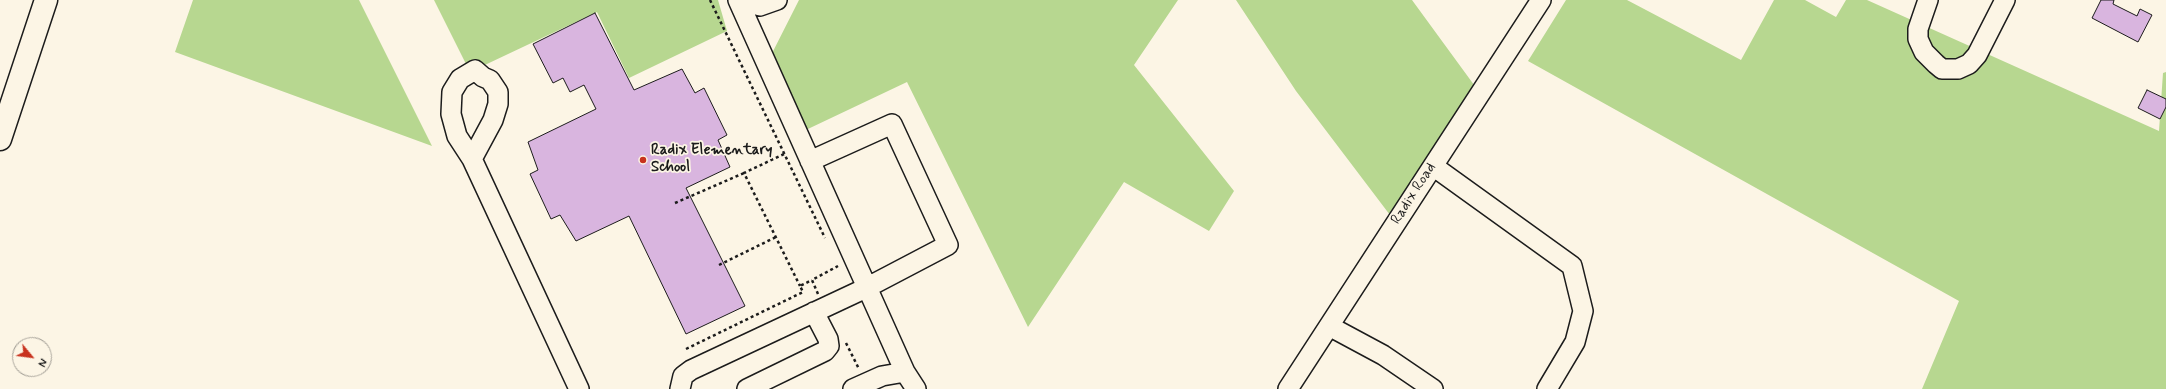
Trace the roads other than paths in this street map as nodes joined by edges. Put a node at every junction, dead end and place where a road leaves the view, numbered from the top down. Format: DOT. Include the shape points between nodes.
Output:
graph roads {
  1 [pos="46,0"];
  2 [pos="740,0"];
  3 [pos="777,0"];
  4 [pos="1541,0"];
  5 [pos="1928,0"];
  6 [pos="2005,0"];
  7 [pos="0,139"];
  8 [pos="472,159"];
  9 [pos="810,161"];
  10 [pos="1433,166"];
  11 [pos="866,288"];
  12 [pos="817,306"];
  13 [pos="1329,326"];
  14 [pos="905,372"];
  15 [pos="860,386"];
  16 [pos="579,389"];
  17 [pos="680,389"];
  18 [pos="747,389"];
  19 [pos="916,389"];
  20 [pos="1288,389"];
  21 [pos="1433,389"];
  22 [pos="1547,389"];
  1 -- 7 [label="main road"];
  2 -- 3 [label="street" via="760,6"];
  2 -- 9 [label="street"];
  4 -- 10 [label="street, Radix Road"];
  5 -- 6 [label="street" via="1918,29 1918,39 1924,52 1942,69 1958,69 1969,64 1977,55"];
  8 -- 16 [label="street"];
  9 -- 11 [label="street"];
  9 -- 11 [label="street" via="892,124 948,245"];
  10 -- 13 [label="street, Radix Road"];
  10 -- 22 [label="street" via="1572,266 1583,311 1575,342"];
  11 -- 12 [label="street"];
  11 -- 14 [label="street"];
  12 -- 17 [label="street" via="691,370 683,376"];
  12 -- 18 [label="street" via="828,340 829,346 825,351"];
  13 -- 20 [label="street, Radix Road"];
  13 -- 21 [label="street" via="1383,355"];
  14 -- 15 [label="street" via="882,376"];
  14 -- 19 [label="street"];
}
